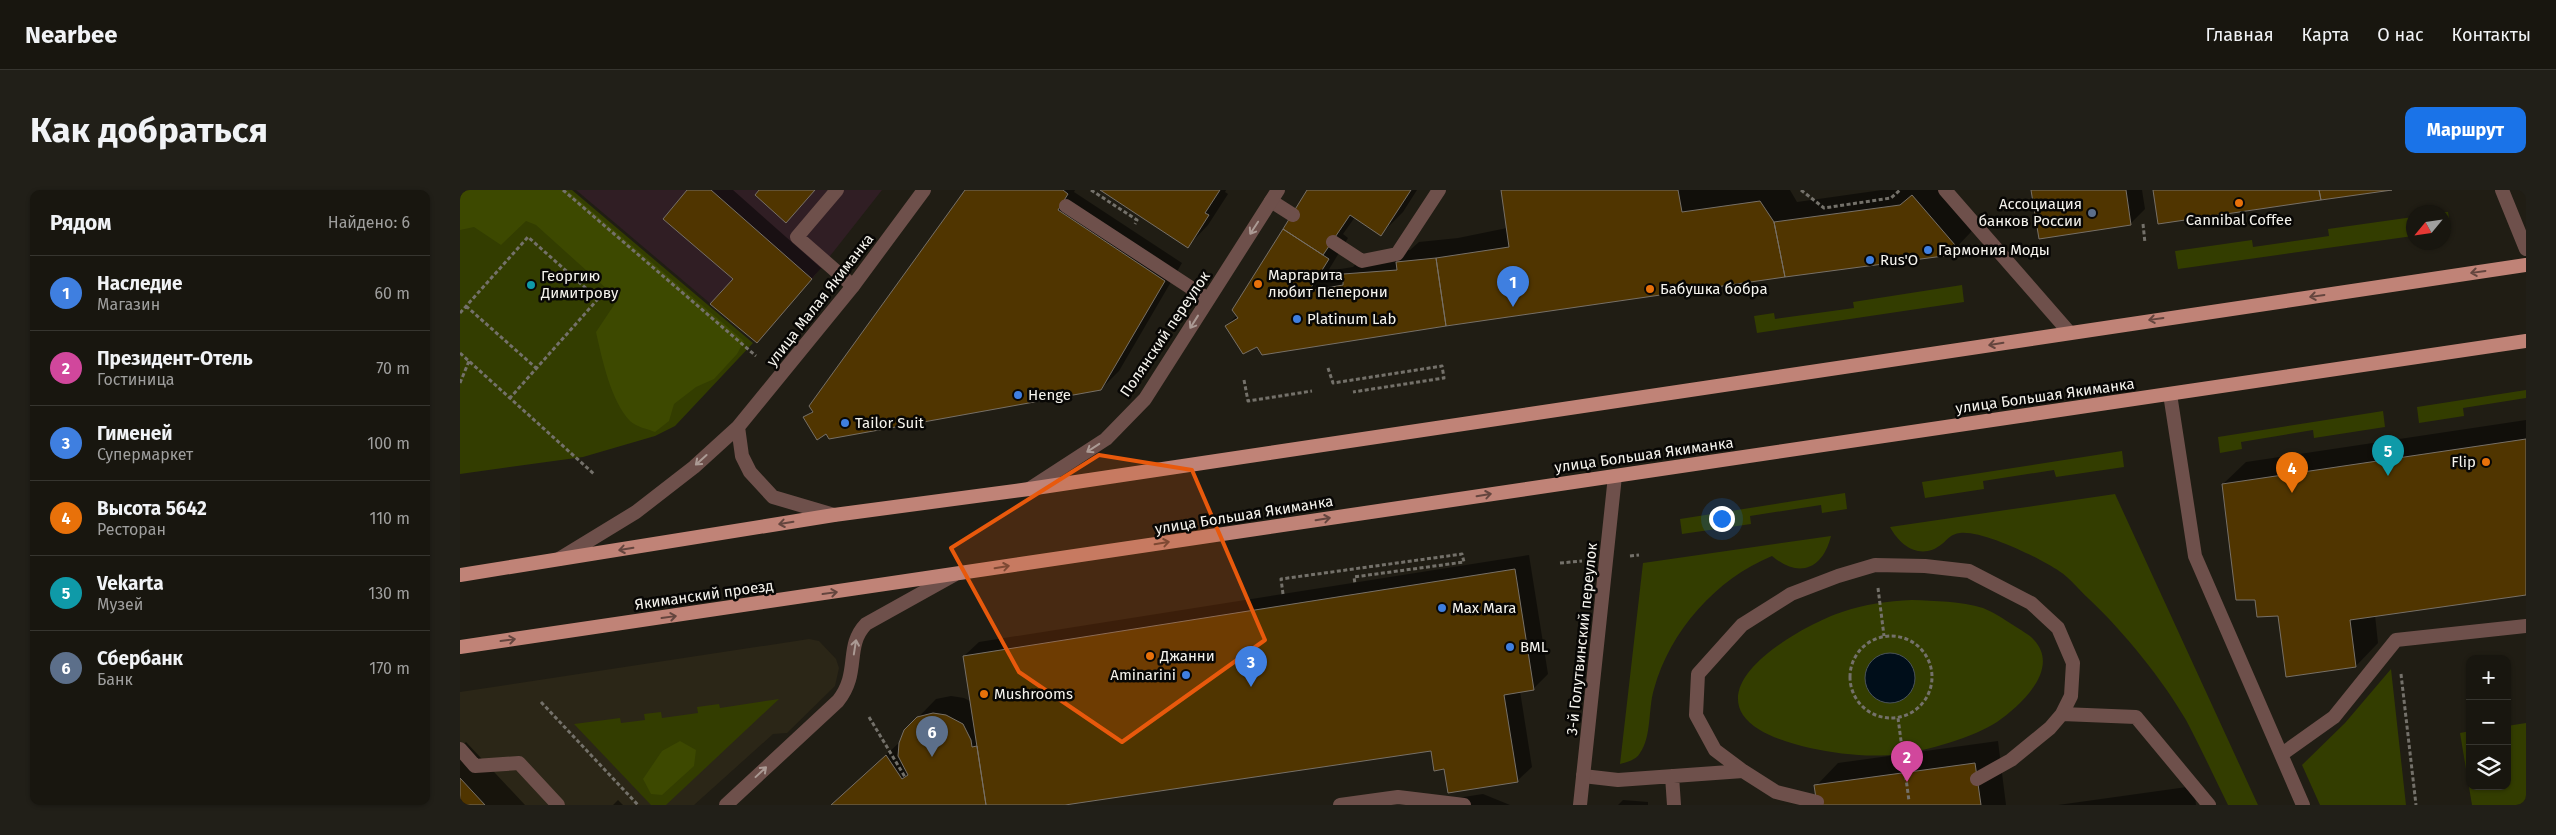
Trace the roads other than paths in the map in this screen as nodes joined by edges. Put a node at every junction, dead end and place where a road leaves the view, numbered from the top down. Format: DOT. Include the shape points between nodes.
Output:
graph roads {
  1 [pos="837,190"];
  2 [pos="924,190"];
  3 [pos="1439,190"];
  4 [pos="1945,190"];
  5 [pos="2502,190"];
  6 [pos="1275,195"];
  7 [pos="1066,206"];
  8 [pos="1293,215"];
  9 [pos="1333,242"];
  10 [pos="2526,249"];
  11 [pos="2526,265"];
  12 [pos="853,286"];
  13 [pos="1208,299"];
  14 [pos="2070,332"];
  15 [pos="2526,341"];
  16 [pos="2170,394"];
  17 [pos="738,427"];
  18 [pos="1615,476"];
  19 [pos="1029,489"];
  20 [pos="834,515"];
  21 [pos="558,560"];
  22 [pos="460,575"];
  23 [pos="954,575"];
  24 [pos="2526,626"];
  25 [pos="460,647"];
  26 [pos="2062,714"];
  27 [pos="460,749"];
  28 [pos="2282,754"];
  29 [pos="1743,772"];
  30 [pos="1583,776"];
  31 [pos="1672,776"];
  32 [pos="1977,779"];
  33 [pos="1817,802"];
  34 [pos="558,805"];
  35 [pos="726,805"];
  36 [pos="1340,805"];
  37 [pos="1464,805"];
  38 [pos="1580,805"];
  39 [pos="1674,805"];
  40 [pos="2209,805"];
  41 [pos="2303,805"];
  1 -- 12 [label="street" via="797,237"];
  2 -- 12 [label="street, улица Малая Якиманка"];
  3 -- 9 [label="street" via="1397,254 1362,261"];
  4 -- 14 [label="street"];
  5 -- 10 [label="street"];
  6 -- 8 [label="street"];
  6 -- 13 [label="street, Полянский переулок, one-way"];
  7 -- 13 [label="street"];
  11 -- 14 [label="main road, one-way"];
  12 -- 17 [label="street, улица Малая Якиманка"];
  13 -- 19 [label="street, Полянский переулок, one-way" via="1145,398 1119,426 1106,439"];
  14 -- 19 [label="main road, one-way"];
  15 -- 16 [label="main road, улица Большая Якиманка"];
  16 -- 18 [label="main road, улица Большая Якиманка"];
  16 -- 28 [label="street" via="2195,556"];
  17 -- 20 [label="street" via="742,456 750,472 773,497"];
  17 -- 21 [label="street, улица Малая Якиманка, one-way" via="694,467 636,512"];
  23 -- 18 [label="main road, улица Большая Якиманка, one-way"];
  18 -- 30 [label="street, 3-й Голутвинский переулок"];
  19 -- 20 [label="main road"];
  20 -- 21 [label="main road, one-way"];
  21 -- 22 [label="main road"];
  25 -- 23 [label="main road, Якиманский проезд, one-way"];
  35 -- 23 [label="street, улица Большая Якиманка, one-way" via="847,690 854,665 854,646 866,624"];
  24 -- 28 [label="street" via="2396,640 2334,717"];
  26 -- 29 [label="street" via="2071,696 2073,663 2058,628 2031,603 1969,571 1875,565 1791,594 1742,625 1698,674 1696,715 1715,750"];
  26 -- 32 [label="street" via="2011,760"];
  26 -- 40 [label="street" via="2136,716"];
  27 -- 34 [label="street" via="475,766 519,763"];
  28 -- 41 [label="street"];
  29 -- 31 [label="street"];
  29 -- 33 [label="street" via="1776,792"];
  30 -- 31 [label="street" via="1618,780"];
  30 -- 38 [label="street, 3-й Голутвинский переулок"];
  31 -- 39 [label="street"];
  36 -- 37 [label="street" via="1398,797"];
}
